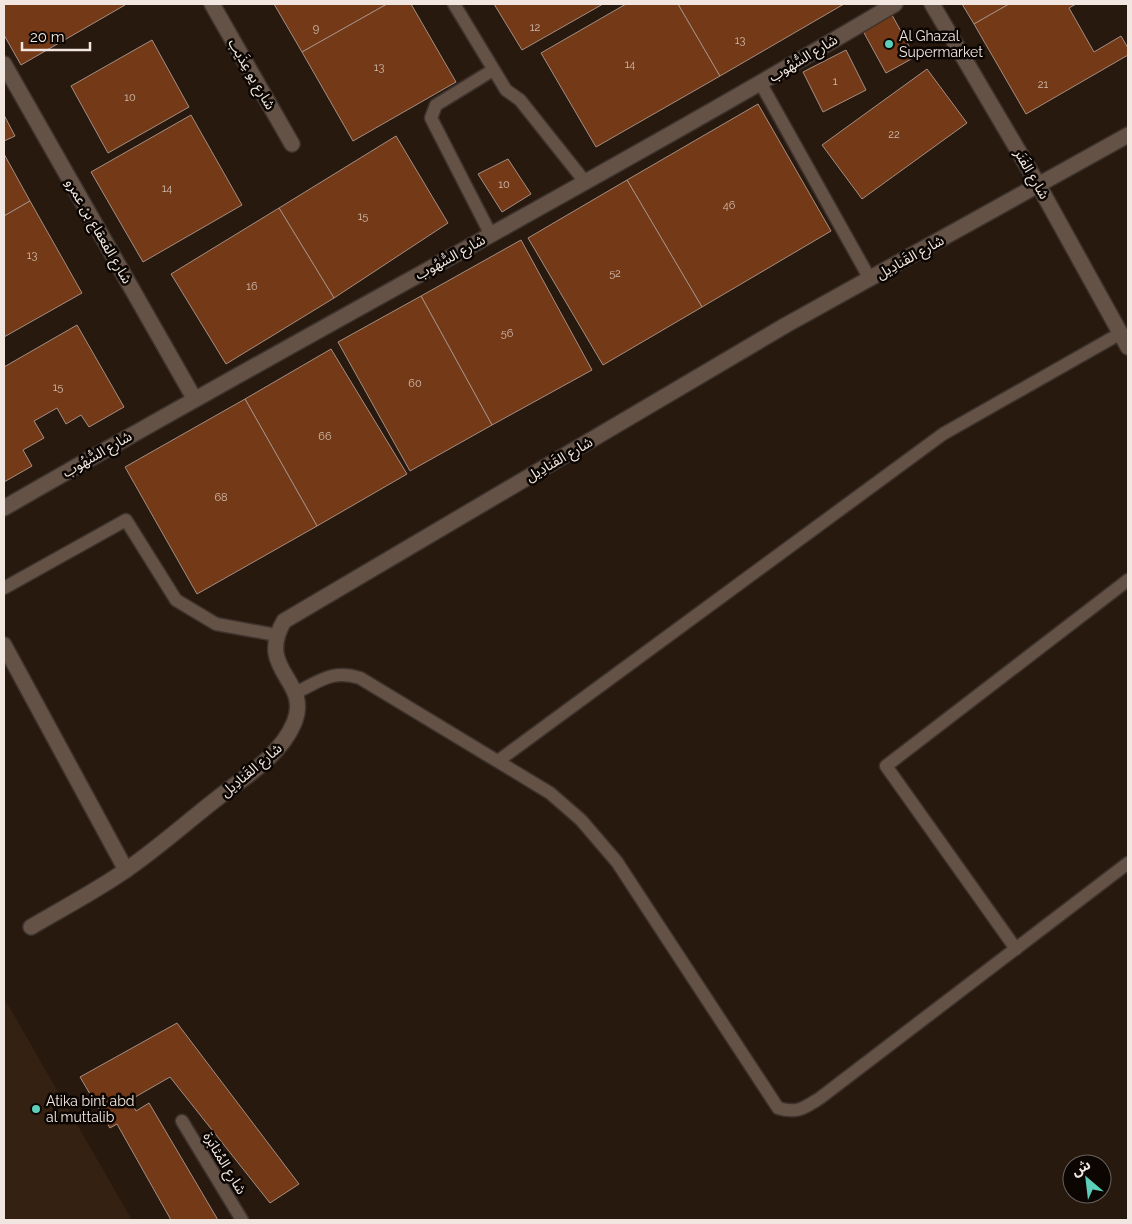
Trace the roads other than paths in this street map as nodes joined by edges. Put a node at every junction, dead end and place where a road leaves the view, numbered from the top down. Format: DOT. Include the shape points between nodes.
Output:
graph roads {
  1 [pos="212,4"];
  2 [pos="454,4"];
  3 [pos="895,4"];
  4 [pos="932,4"];
  5 [pos="4,64"];
  6 [pos="493,70"];
  7 [pos="761,84"];
  8 [pos="1128,135"];
  9 [pos="292,144"];
  10 [pos="586,183"];
  11 [pos="1039,186"];
  12 [pos="491,235"];
  13 [pos="870,279"];
  14 [pos="1125,340"];
  15 [pos="194,398"];
  16 [pos="4,508"];
  17 [pos="1128,580"];
  18 [pos="4,588"];
  19 [pos="276,635"];
  20 [pos="4,644"];
  21 [pos="296,693"];
  22 [pos="498,761"];
  23 [pos="1128,863"];
  24 [pos="126,870"];
  25 [pos="31,927"];
  26 [pos="1016,949"];
  27 [pos="182,1121"];
  28 [pos="242,1220"];
  1 -- 9 [label="street, شارع يو عِذَيب"];
  2 -- 6 [label="lane"];
  3 -- 7 [label="street, شارع السُّهُوب"];
  4 -- 11 [label="street, شارع الفَنَر"];
  5 -- 15 [label="street, شارع القعقاع بن عمرو"];
  6 -- 10 [label="lane" via="506,90 526,107"];
  6 -- 12 [label="lane" via="436,105 430,118"];
  7 -- 10 [label="street, شارع السُّهُوب"];
  7 -- 13 [label="lane"];
  8 -- 11 [label="street, شارع القَنادِيل"];
  10 -- 12 [label="street, شارع السُّهُوب"];
  11 -- 13 [label="street, شارع القَنادِيل"];
  11 -- 14 [label="street, شارع الفَنَر"];
  12 -- 15 [label="street, شارع السُّهُوب"];
  13 -- 19 [label="street, شارع القَنادِيل" via="298,611 284,621"];
  14 -- 22 [label="lane" via="943,434"];
  15 -- 16 [label="street, شارع السُّهُوب"];
  17 -- 26 [label="lane" via="886,766"];
  18 -- 19 [label="lane" via="126,520 176,600 216,624"];
  19 -- 21 [label="street" via="274,652"];
  20 -- 24 [label="street"];
  21 -- 22 [label="lane" via="334,674 346,673 360,678"];
  21 -- 24 [label="street, شارع القَنادِيل" via="295,722 284,743 261,765"];
  22 -- 26 [label="lane" via="550,792 581,820 618,862 778,1108 790,1112 820,1098"];
  23 -- 26 [label="lane"];
  24 -- 25 [label="street, شارع القَنادِيل"];
  27 -- 28 [label="lane, شارع المُثابَرة"];
}
